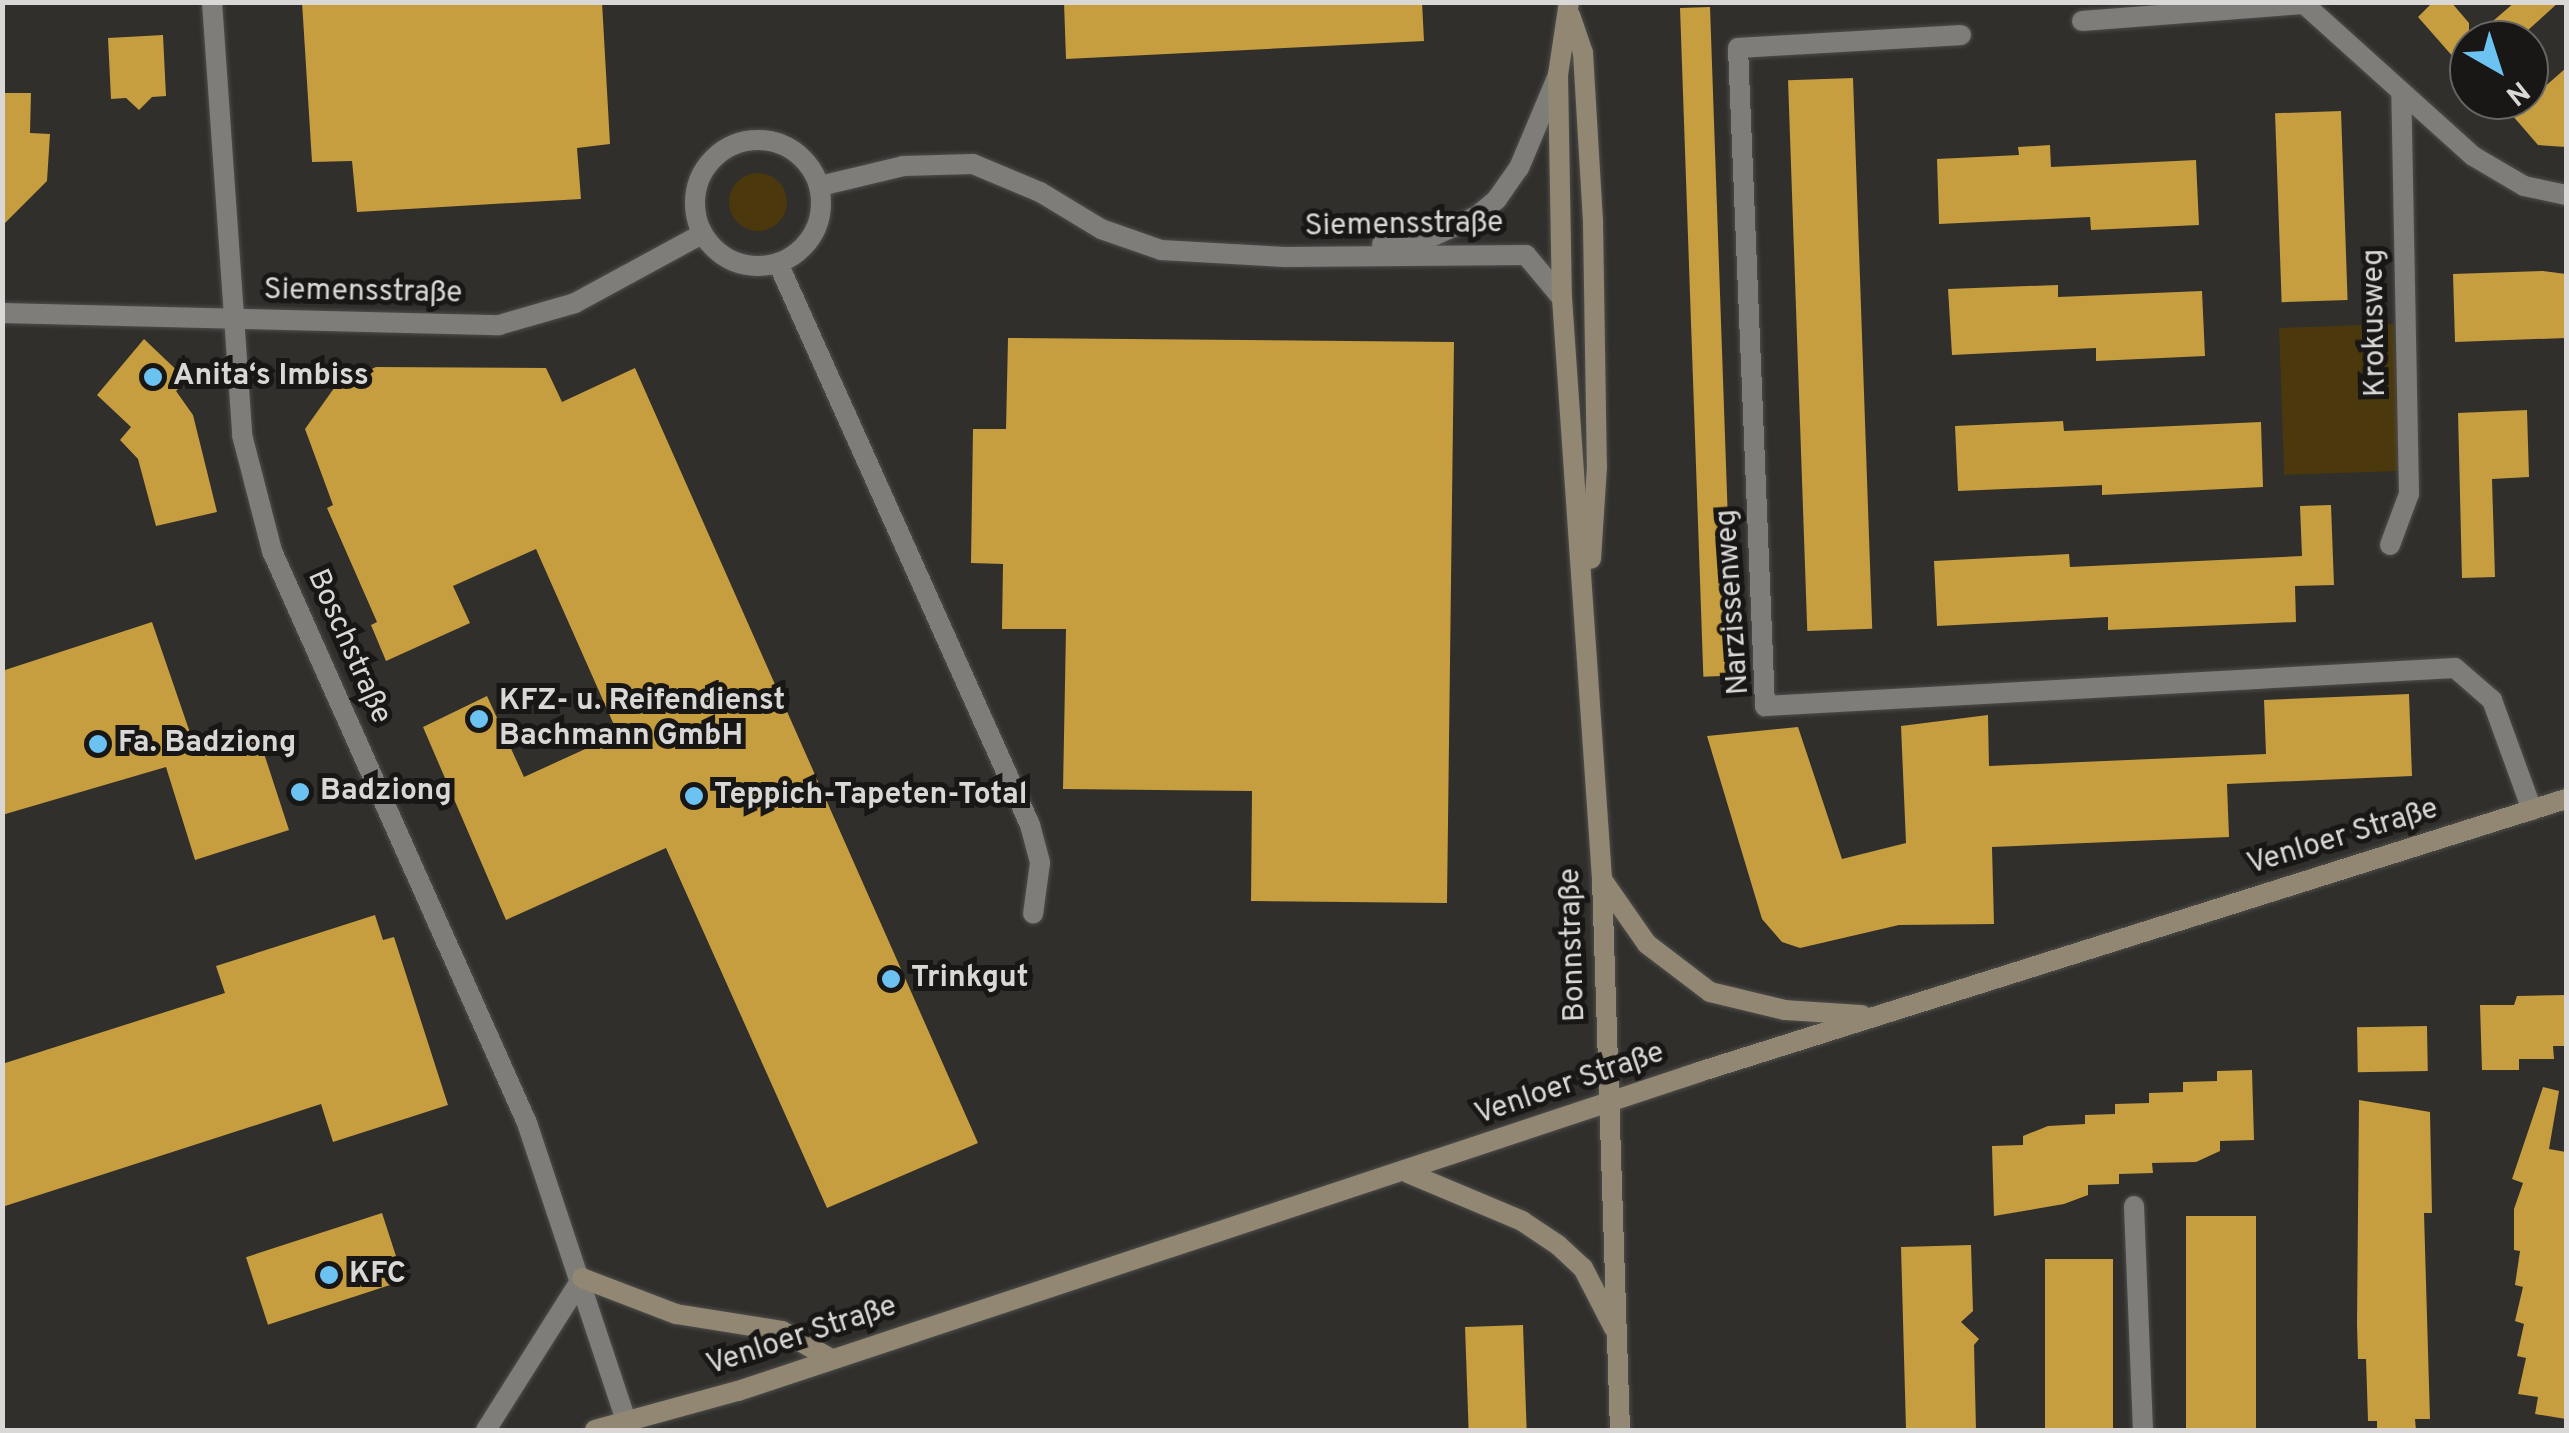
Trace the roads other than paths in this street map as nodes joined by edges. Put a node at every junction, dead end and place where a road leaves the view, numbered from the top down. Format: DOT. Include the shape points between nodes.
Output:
graph roads {
  1 [pos="212,2"];
  2 [pos="2302,3"];
  3 [pos="1569,8"];
  4 [pos="2082,21"];
  5 [pos="1961,34"];
  6 [pos="1558,75"];
  7 [pos="2401,95"];
  8 [pos="820,186"];
  9 [pos="2566,195"];
  10 [pos="702,234"];
  11 [pos="1286,257"];
  12 [pos="778,264"];
  13 [pos="1562,298"];
  14 [pos="2,313"];
  15 [pos="231,320"];
  16 [pos="2390,545"];
  17 [pos="1586,638"];
  18 [pos="2566,799"];
  19 [pos="2532,810"];
  20 [pos="1602,879"];
  21 [pos="1033,914"];
  22 [pos="1875,1016"];
  23 [pos="1609,1101"];
  24 [pos="1408,1173"];
  25 [pos="2134,1206"];
  26 [pos="582,1278"];
  27 [pos="1617,1334"];
  28 [pos="831,1359"];
  29 [pos="628,1426"];
  30 [pos="486,1430"];
  31 [pos="595,1430"];
  32 [pos="1620,1430"];
  33 [pos="2143,1430"];
  1 -- 15 [label="street, Boschstraße"];
  2 -- 4 [label="street"];
  2 -- 7 [label="street"];
  3 -- 6 [label="main road, Bonnstraße"];
  3 -- 17 [label="main road, Bonnstraße" via="1584,52 1593,222 1597,466"];
  5 -- 19 [label="street, Narzissenweg" via="1738,48 1765,706 2455,668 2492,700"];
  6 -- 11 [label="street, Siemensstraße" via="1519,168 1478,216 1429,238"];
  6 -- 13 [label="main road, Bonnstraße"];
  7 -- 9 [label="street" via="2507,176"];
  7 -- 16 [label="street, Krokusweg" via="2410,494"];
  8 -- 10 [label="street" via="803,157 785,144 742,140 716,154 700,176 694,209"];
  8 -- 11 [label="street, Siemensstraße" via="904,166 973,164 1161,250"];
  8 -- 12 [label="street" via="816,230"];
  10 -- 12 [label="street" via="719,253 744,265"];
  10 -- 15 [label="street, Siemensstraße" via="574,303 499,325"];
  11 -- 13 [label="street, Siemensstraße" via="1526,255"];
  12 -- 21 [label="street" via="1030,825 1040,863"];
  13 -- 17 [label="main road, Bonnstraße"];
  14 -- 15 [label="street, Siemensstraße"];
  15 -- 26 [label="street, Boschstraße" via="242,435 272,550 521,1108"];
  17 -- 20 [label="main road, Bonnstraße"];
  18 -- 19 [label="main road, Venloer Straße"];
  19 -- 22 [label="main road, Venloer Straße"];
  20 -- 22 [label="main road" via="1647,944 1710,992 1786,1010"];
  20 -- 23 [label="main road, Bonnstraße"];
  22 -- 23 [label="main road, Venloer Straße"];
  23 -- 24 [label="main road, Venloer Straße"];
  23 -- 27 [label="main road, Bonnstraße"];
  24 -- 27 [label="main road" via="1522,1221 1558,1245 1583,1268"];
  24 -- 28 [label="main road, Venloer Straße"];
  25 -- 33 [label="street"];
  26 -- 28 [label="main road" via="676,1314 782,1331"];
  26 -- 29 [label="street, Boschstraße"];
  26 -- 30 [label="street"];
  27 -- 32 [label="main road, Bonnstraße"];
  28 -- 29 [label="main road, Venloer Straße"];
  29 -- 31 [label="main road, Venloer Straße"];
}
